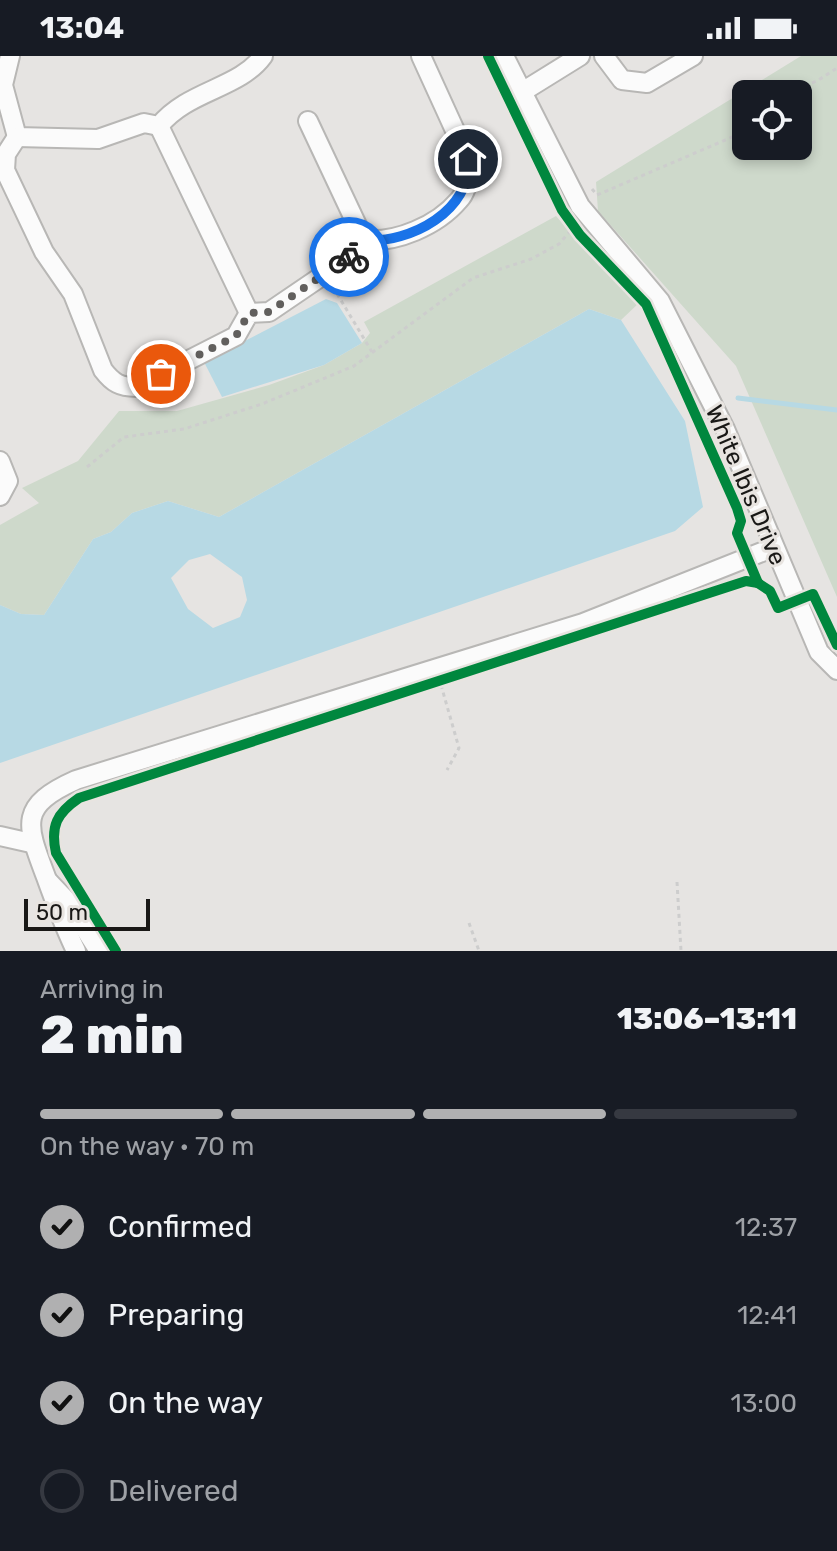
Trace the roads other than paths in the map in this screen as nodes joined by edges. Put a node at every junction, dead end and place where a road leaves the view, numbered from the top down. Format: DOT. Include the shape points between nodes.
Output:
graph roads {
  1 [pos="10,56"];
  2 [pos="263,56"];
  3 [pos="421,56"];
  4 [pos="504,56"];
  5 [pos="580,56"];
  6 [pos="604,56"];
  7 [pos="693,56"];
  8 [pos="522,92"];
  9 [pos="308,121"];
  10 [pos="159,126"];
  11 [pos="17,137"];
  12 [pos="364,240"];
  13 [pos="249,313"];
  14 [pos="0,461"];
  15 [pos="0,496"];
  16 [pos="772,548"];
  17 [pos="837,670"];
  18 [pos="0,836"];
  19 [pos="31,843"];
  20 [pos="46,879"];
  21 [pos="76,951"];
  22 [pos="99,951"];
  1 -- 11 [label="street" via="3,85"];
  2 -- 10 [label="street" via="253,70 173,108"];
  3 -- 12 [label="street" via="468,159 469,175 461,199 414,231 385,242"];
  4 -- 8 [label="street, White Ibis Drive"];
  5 -- 8 [label="street"];
  6 -- 7 [label="street" via="622,80 647,83"];
  8 -- 16 [label="street, White Ibis Drive" via="580,206 660,301 725,429"];
  9 -- 12 [label="street"];
  10 -- 11 [label="street" via="144,123 98,139"];
  10 -- 13 [label="street"];
  11 -- 13 [label="street" via="6,154 5,170 44,252 73,294 111,381 136,387 236,336"];
  12 -- 13 [label="street" via="347,259 269,312"];
  14 -- 15 [label="street" via="8,481"];
  16 -- 17 [label="street, White Ibis Drive" via="819,652"];
  16 -- 19 [label="street" via="583,623 76,780 39,801 32,814"];
  18 -- 19 [label="street"];
  19 -- 20 [label="street"];
  20 -- 21 [label="street"];
  20 -- 22 [label="street"];
}
